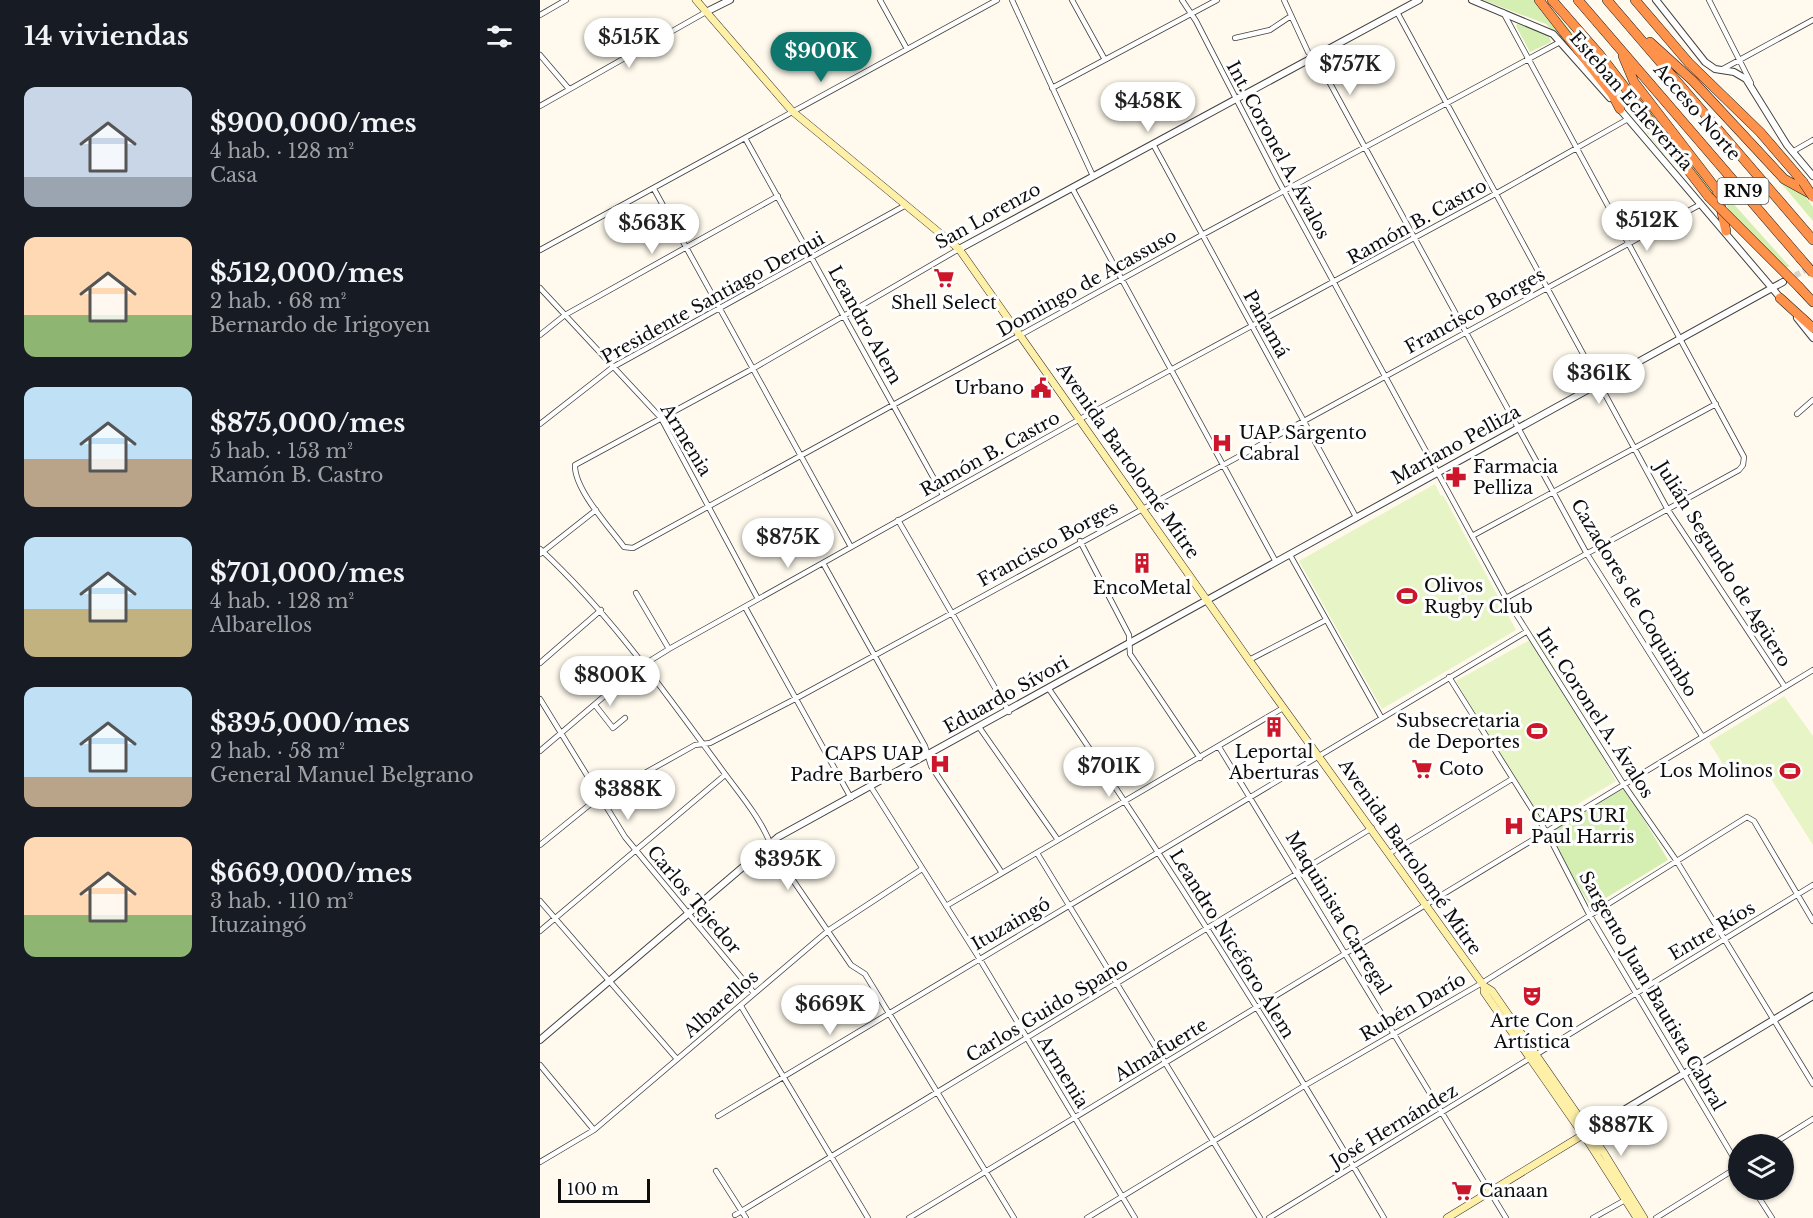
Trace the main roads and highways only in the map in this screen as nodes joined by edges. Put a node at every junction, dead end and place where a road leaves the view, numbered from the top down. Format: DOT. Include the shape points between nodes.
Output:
graph roads {
  1 [pos="696,0"];
  2 [pos="1539,0"];
  3 [pos="1552,0"];
  4 [pos="1578,0"];
  5 [pos="1607,0"];
  6 [pos="1635,0"];
  7 [pos="1622,16"];
  8 [pos="1620,48"];
  9 [pos="1620,109"];
  10 [pos="1813,196"];
  11 [pos="1726,231"];
  12 [pos="1813,240"];
  13 [pos="1813,273"];
  14 [pos="1780,298"];
  15 [pos="1813,302"];
  16 [pos="1813,327"];
  17 [pos="1586,1133"];
  18 [pos="1628,1198"];
  19 [pos="1447,1218"];
  20 [pos="1637,1218"];
  21 [pos="1644,1218"];
  1 -- 17 [label="main road, Avenida Bartolomé Mitre" via="792,111 959,249 1283,708 1483,985 1492,991"];
  2 -- 9 [label="highway"];
  3 -- 15 [label="highway, bridge" via="1600,55 1705,200"];
  4 -- 8 [label="highway, Acceso Norte / RN9"];
  5 -- 7 [label="highway, Acceso Norte / RN9"];
  6 -- 10 [label="highway, bridge" via="1689,63 1760,132"];
  7 -- 10 [label="highway" via="1694,81 1784,179"];
  7 -- 12 [label="highway, Acceso Norte / RN9"];
  8 -- 11 [label="highway" via="1634,82 1717,190"];
  8 -- 13 [label="highway, Acceso Norte / RN9, bridge"];
  14 -- 16 [label="highway"];
  17 -- 18 [label="main road, Avenida Bartolomé Mitre"];
  17 -- 19 [label="main road"];
  18 -- 20 [label="main road, Avenida Bartolomé Mitre"];
  18 -- 21 [label="main road, Avenida Bartolomé Mitre"];
}
